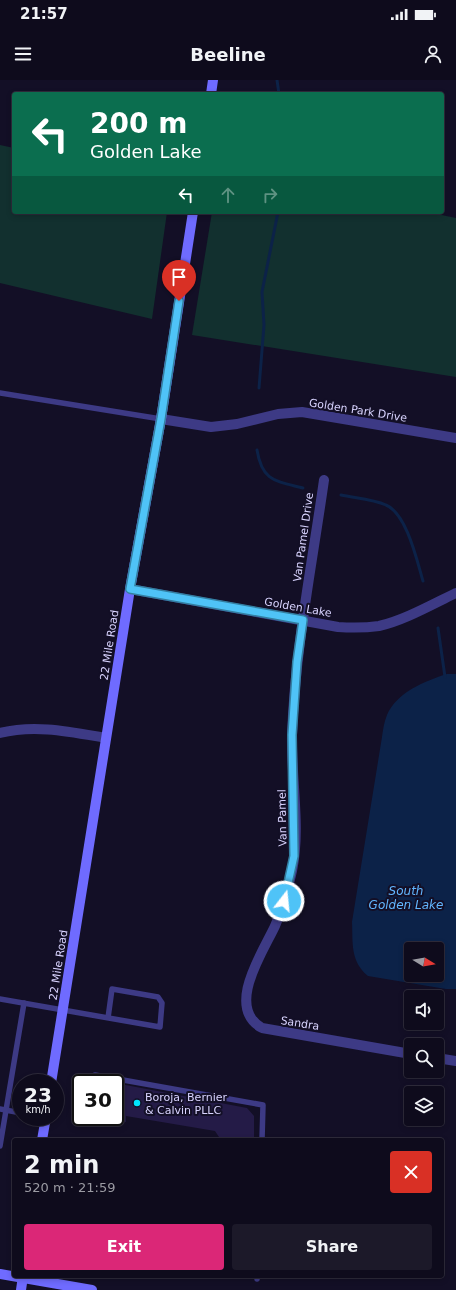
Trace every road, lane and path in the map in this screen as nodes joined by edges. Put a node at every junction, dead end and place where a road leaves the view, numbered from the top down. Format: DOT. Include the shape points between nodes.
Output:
graph roads {
  1 [pos="213,80"];
  2 [pos="211,92"];
  3 [pos="193,214"];
  4 [pos="0,392"];
  5 [pos="161,419"];
  6 [pos="456,438"];
  7 [pos="324,480"];
  8 [pos="130,589"];
  9 [pos="456,593"];
  10 [pos="307,598"];
  11 [pos="303,620"];
  12 [pos="0,733"];
  13 [pos="106,738"];
  14 [pos="258,959"];
  15 [pos="0,999"];
  16 [pos="24,1003"];
  17 [pos="63,1010"];
  18 [pos="108,1018"];
  19 [pos="404,1053"];
  20 [pos="444,1059"];
  21 [pos="456,1061"];
  22 [pos="52,1074"];
  23 [pos="124,1080"];
  24 [pos="3,1110"];
  25 [pos="44,1126"];
  26 [pos="42,1138"];
  27 [pos="262,1138"];
  28 [pos="0,1146"];
  29 [pos="0,1274"];
  30 [pos="12,1276"];
  31 [pos="22,1278"];
  32 [pos="27,1278"];
  33 [pos="21,1290"];
  34 [pos="92,1290"];
  1 -- 2 [label="street"];
  3 -- 5 [label="street, 22 Mile Road"];
  4 -- 5 [label="lane"];
  5 -- 6 [label="street, Golden Park Drive" via="211,427 302,412"];
  5 -- 8 [label="street, 22 Mile Road"];
  7 -- 10 [label="street, Van Pamel Drive"];
  8 -- 11 [label="street, Golden Lake"];
  8 -- 13 [label="street, 22 Mile Road"];
  9 -- 11 [label="street, Golden Lake" via="380,626 338,627"];
  10 -- 11 [label="street, Van Pamel"];
  11 -- 14 [label="street, Van Pamel" via="292,735 294,856 279,915"];
  12 -- 13 [label="street" via="42,728"];
  13 -- 17 [label="street, 22 Mile Road"];
  14 -- 19 [label="street, Sandra" via="250,976 246,1001 250,1020 257,1026"];
  15 -- 16 [label="lane"];
  16 -- 17 [label="lane"];
  16 -- 24 [label="lane"];
  17 -- 18 [label="lane"];
  17 -- 22 [label="street, 22 Mile Road"];
  18 -- 18 [label="lane" via="160,1027 162,1004 158,997 112,988"];
  20 -- 21 [label="street"];
  23 -- 27 [label="lane" via="263,1105"];
  24 -- 28 [label="lane"];
  25 -- 26 [label="street"];
  29 -- 30 [label="street"];
  31 -- 33 [label="street"];
  32 -- 34 [label="street"];
}
